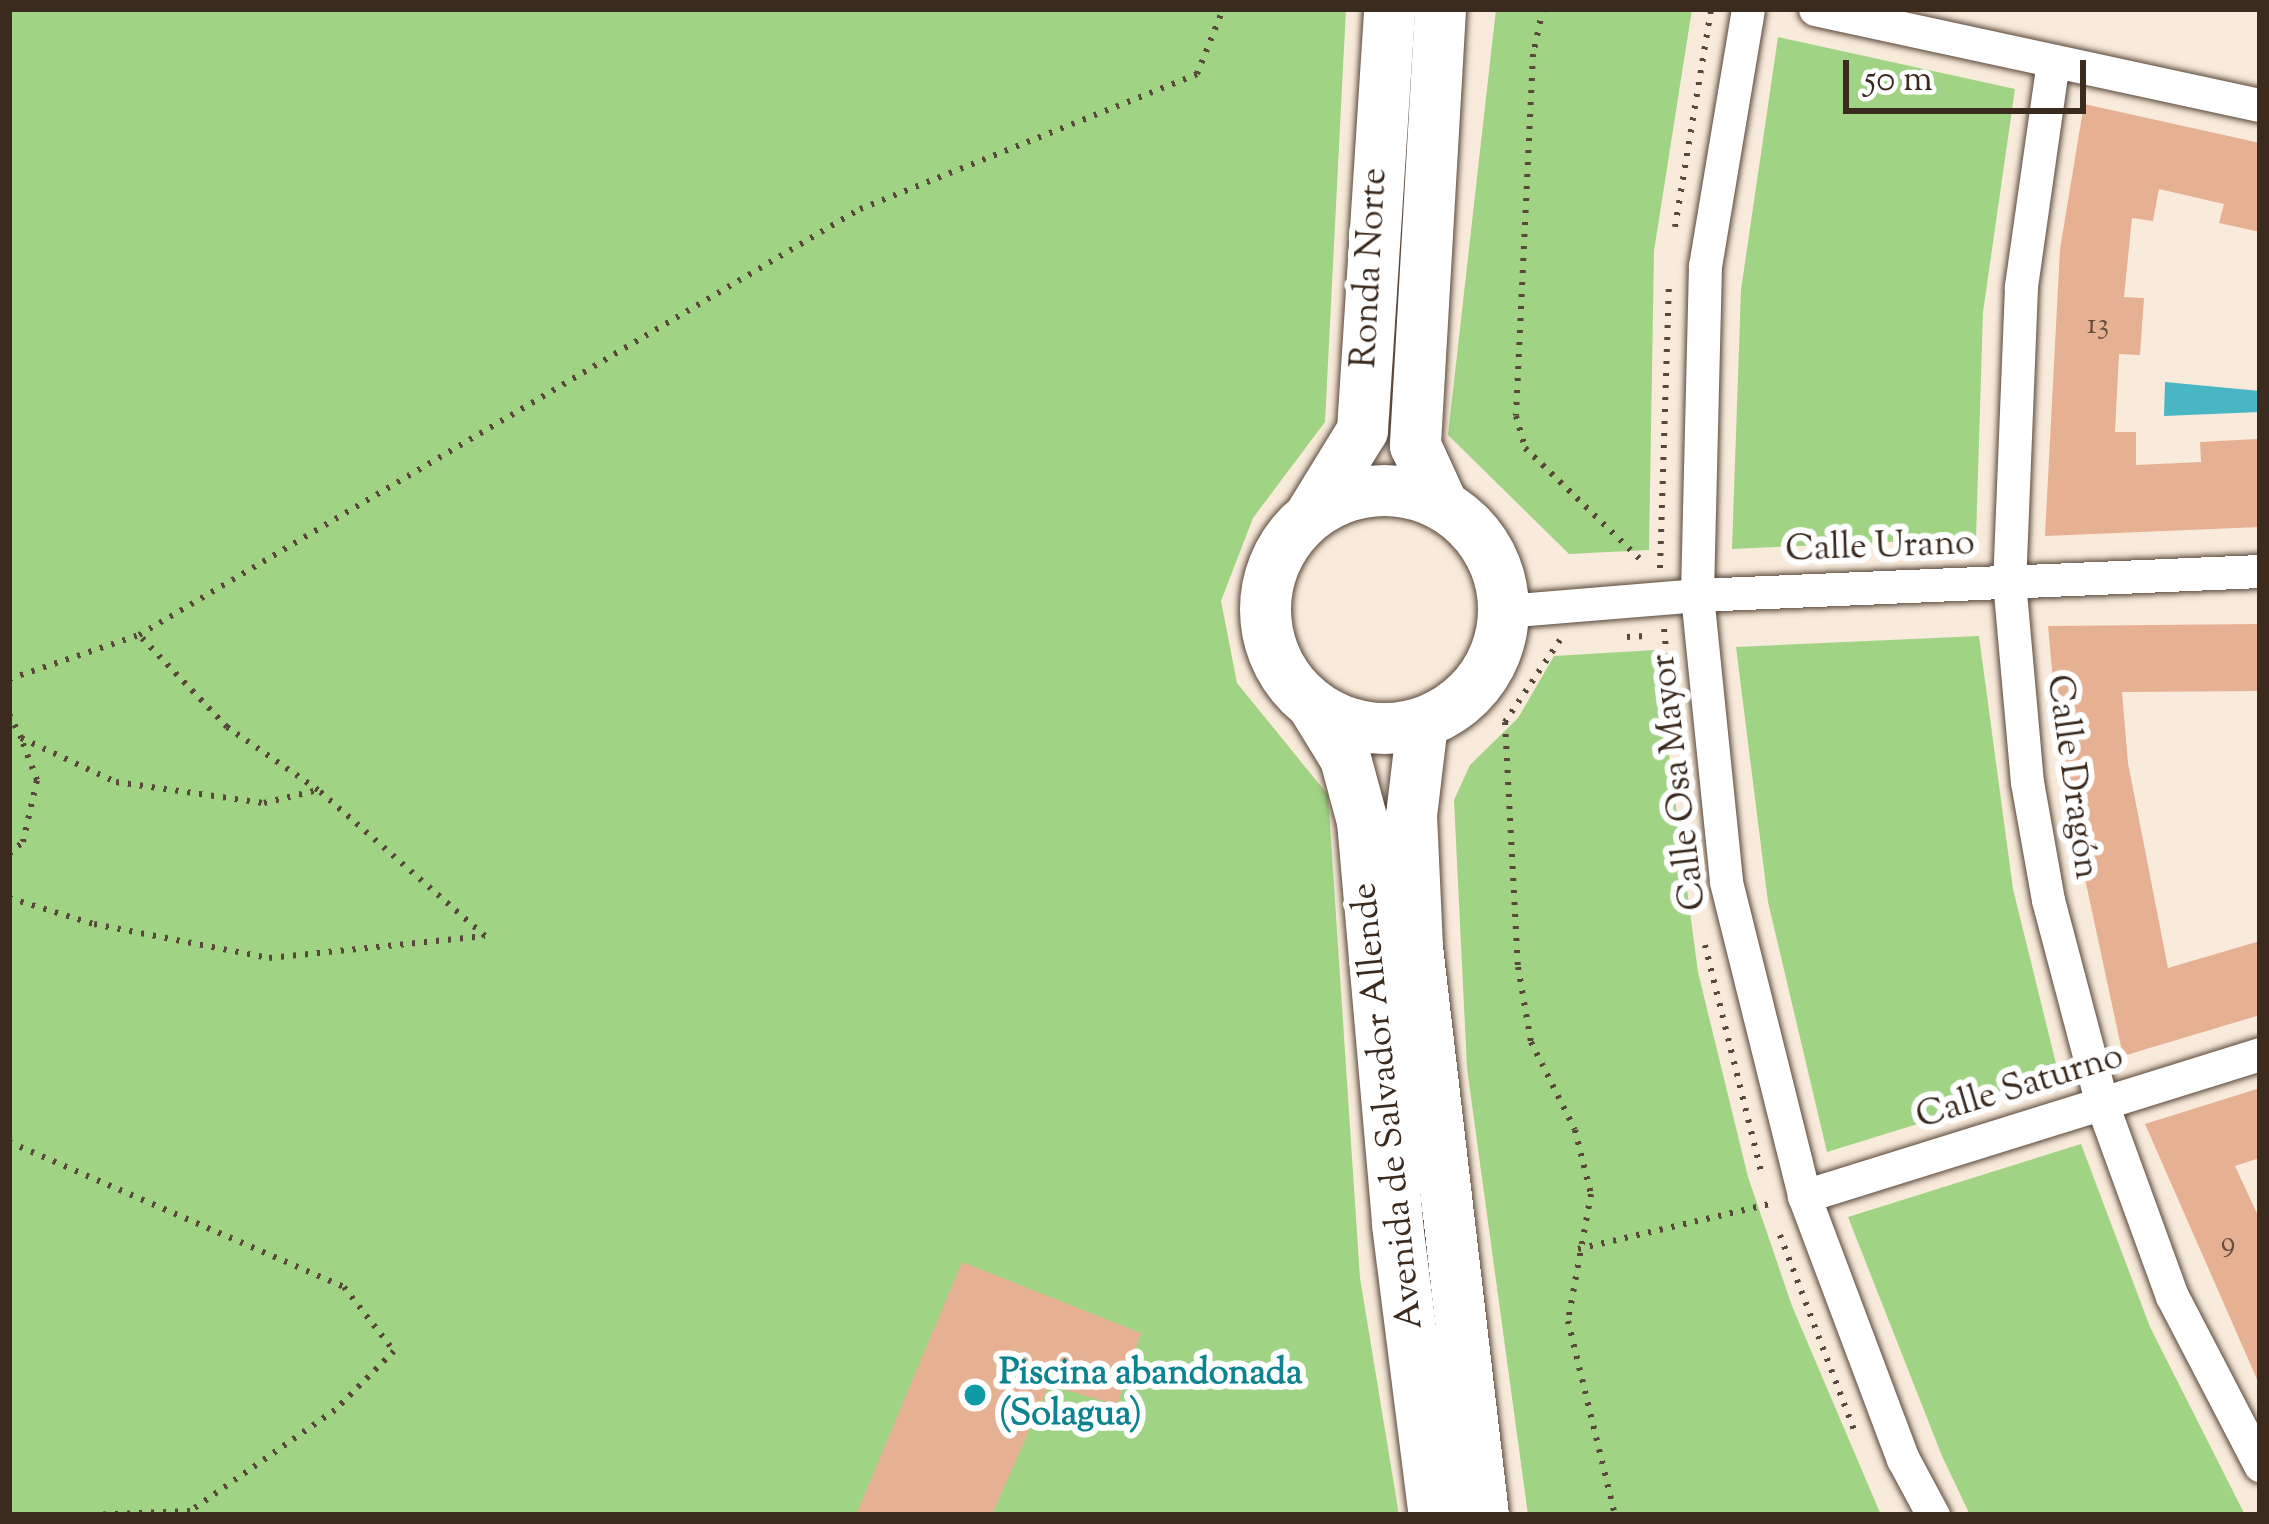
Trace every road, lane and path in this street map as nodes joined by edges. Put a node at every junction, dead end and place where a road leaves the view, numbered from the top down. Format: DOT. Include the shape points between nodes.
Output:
graph roads {
  1 [pos="1222,9"];
  2 [pos="1389,9"];
  3 [pos="1440,9"];
  4 [pos="1543,9"];
  5 [pos="1748,9"];
  6 [pos="1815,9"];
  7 [pos="2053,61"];
  8 [pos="2260,105"];
  9 [pos="1442,504"];
  10 [pos="1311,513"];
  11 [pos="1642,561"];
  12 [pos="2260,571"];
  13 [pos="2009,581"];
  14 [pos="1697,595"];
  15 [pos="1504,611"];
  16 [pos="139,635"];
  17 [pos="1646,636"];
  18 [pos="1603,638"];
  19 [pos="1582,639"];
  20 [pos="9,679"];
  21 [pos="1313,706"];
  22 [pos="9,714"];
  23 [pos="1422,723"];
  24 [pos="21,739"];
  25 [pos="318,790"];
  26 [pos="9,854"];
  27 [pos="9,898"];
  28 [pos="2260,1054"];
  29 [pos="2102,1104"];
  30 [pos="9,1142"];
  31 [pos="1804,1196"];
  32 [pos="1770,1204"];
  33 [pos="1578,1249"];
  34 [pos="2260,1465"];
  35 [pos="91,1515"];
  36 [pos="1434,1515"];
  37 [pos="1483,1515"];
  38 [pos="1615,1515"];
  39 [pos="1933,1515"];
  1 -- 16 [label="path" via="1198,74 860,209"];
  2 -- 10 [label="main road, Ronda Norte" via="1362,430"];
  3 -- 9 [label="main road, Ronda Norte" via="1414,446"];
  4 -- 11 [label="path" via="1533,54 1516,416 1525,448"];
  5 -- 14 [label="street, Calle Osa Mayor" via="1705,266"];
  6 -- 7 [label="street"];
  7 -- 8 [label="street"];
  7 -- 13 [label="street, Calle Dragón" via="2021,287"];
  9 -- 10 [label="main road" via="1375,489"];
  9 -- 15 [label="main road" via="1488,549"];
  10 -- 21 [label="main road" via="1285,540 1263,610 1269,647"];
  12 -- 13 [label="street, Calle Urano"];
  13 -- 14 [label="street, Calle Urano"];
  13 -- 29 [label="street, Calle Dragón" via="2027,782"];
  14 -- 15 [label="street, Calle Urano"];
  14 -- 31 [label="street, Calle Osa Mayor" via="1726,882"];
  15 -- 23 [label="main road" via="1498,648 1480,680"];
  16 -- 20 [label="path"];
  16 -- 25 [label="path" via="227,727"];
  17 -- 18 [label="path"];
  19 -- 33 [label="path" via="1560,640 1505,722 1518,967 1531,1042 1575,1130 1591,1194"];
  21 -- 23 [label="main road" via="1347,723"];
  21 -- 36 [label="main road, Avenida de Salvador Allende" via="1345,758 1362,821 1397,1225"];
  22 -- 24 [label="path"];
  23 -- 37 [label="main road, Avenida de Salvador Allende" via="1411,815 1417,947"];
  24 -- 25 [label="path" via="116,782 264,803"];
  24 -- 26 [label="path" via="37,780 23,842"];
  25 -- 27 [label="path" via="485,936 269,958 94,924"];
  28 -- 29 [label="street, Calle Saturno"];
  29 -- 31 [label="street, Calle Saturno"];
  29 -- 34 [label="street, Calle Dragón" via="2172,1296"];
  30 -- 35 [label="path" via="344,1287 394,1352 335,1410 190,1511"];
  31 -- 39 [label="street, Calle Osa Mayor" via="1903,1459"];
  32 -- 33 [label="path"];
  33 -- 38 [label="path" via="1568,1321"];
}
